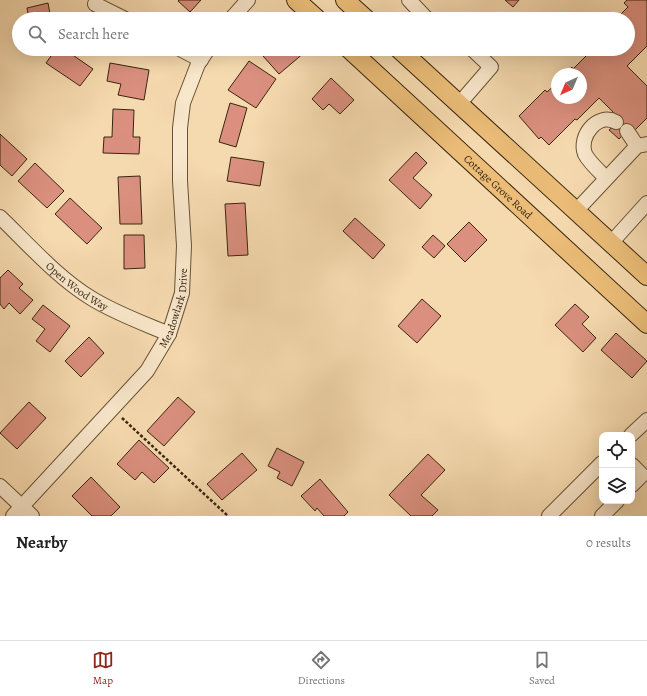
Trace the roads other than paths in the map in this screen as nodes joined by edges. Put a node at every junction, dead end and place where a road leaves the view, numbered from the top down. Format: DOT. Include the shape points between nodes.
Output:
graph roads {
  1 [pos="248,0"];
  2 [pos="296,0"];
  3 [pos="346,0"];
  4 [pos="409,0"];
  5 [pos="95,4"];
  6 [pos="111,12"];
  7 [pos="237,12"];
  8 [pos="309,12"];
  9 [pos="359,12"];
  10 [pos="420,12"];
  11 [pos="205,56"];
  12 [pos="357,56"];
  13 [pos="407,56"];
  14 [pos="479,56"];
  15 [pos="459,104"];
  16 [pos="642,145"];
  17 [pos="606,178"];
  18 [pos="647,203"];
  19 [pos="576,211"];
  20 [pos="0,218"];
  21 [pos="611,243"];
  22 [pos="647,276"];
  23 [pos="647,324"];
  24 [pos="169,334"];
  25 [pos="599,466"];
  26 [pos="0,486"];
  27 [pos="613,504"];
  28 [pos="22,513"];
  29 [pos="549,516"];
  30 [pos="602,516"];
  1 -- 7 [label="street"];
  2 -- 8 [label="main road"];
  3 -- 9 [label="main road"];
  4 -- 10 [label="street"];
  5 -- 6 [label="street"];
  11 -- 24 [label="street, Meadowlark Drive" via="183,103 180,128 184,246 182,293"];
  12 -- 23 [label="main road, Cottage Grove Road"];
  13 -- 15 [label="main road"];
  14 -- 15 [label="street" via="491,67"];
  15 -- 19 [label="main road"];
  16 -- 17 [label="street"];
  16 -- 17 [label="street" via="612,120 602,120 595,124 585,138 586,156"];
  17 -- 19 [label="street"];
  18 -- 21 [label="street"];
  19 -- 21 [label="main road"];
  20 -- 24 [label="street, Open Wood Way" via="76,288 92,299"];
  21 -- 22 [label="main road"];
  24 -- 28 [label="street, Meadowlark Drive" via="147,371"];
  25 -- 29 [label="street"];
  26 -- 28 [label="street"];
  27 -- 30 [label="street"];
}
